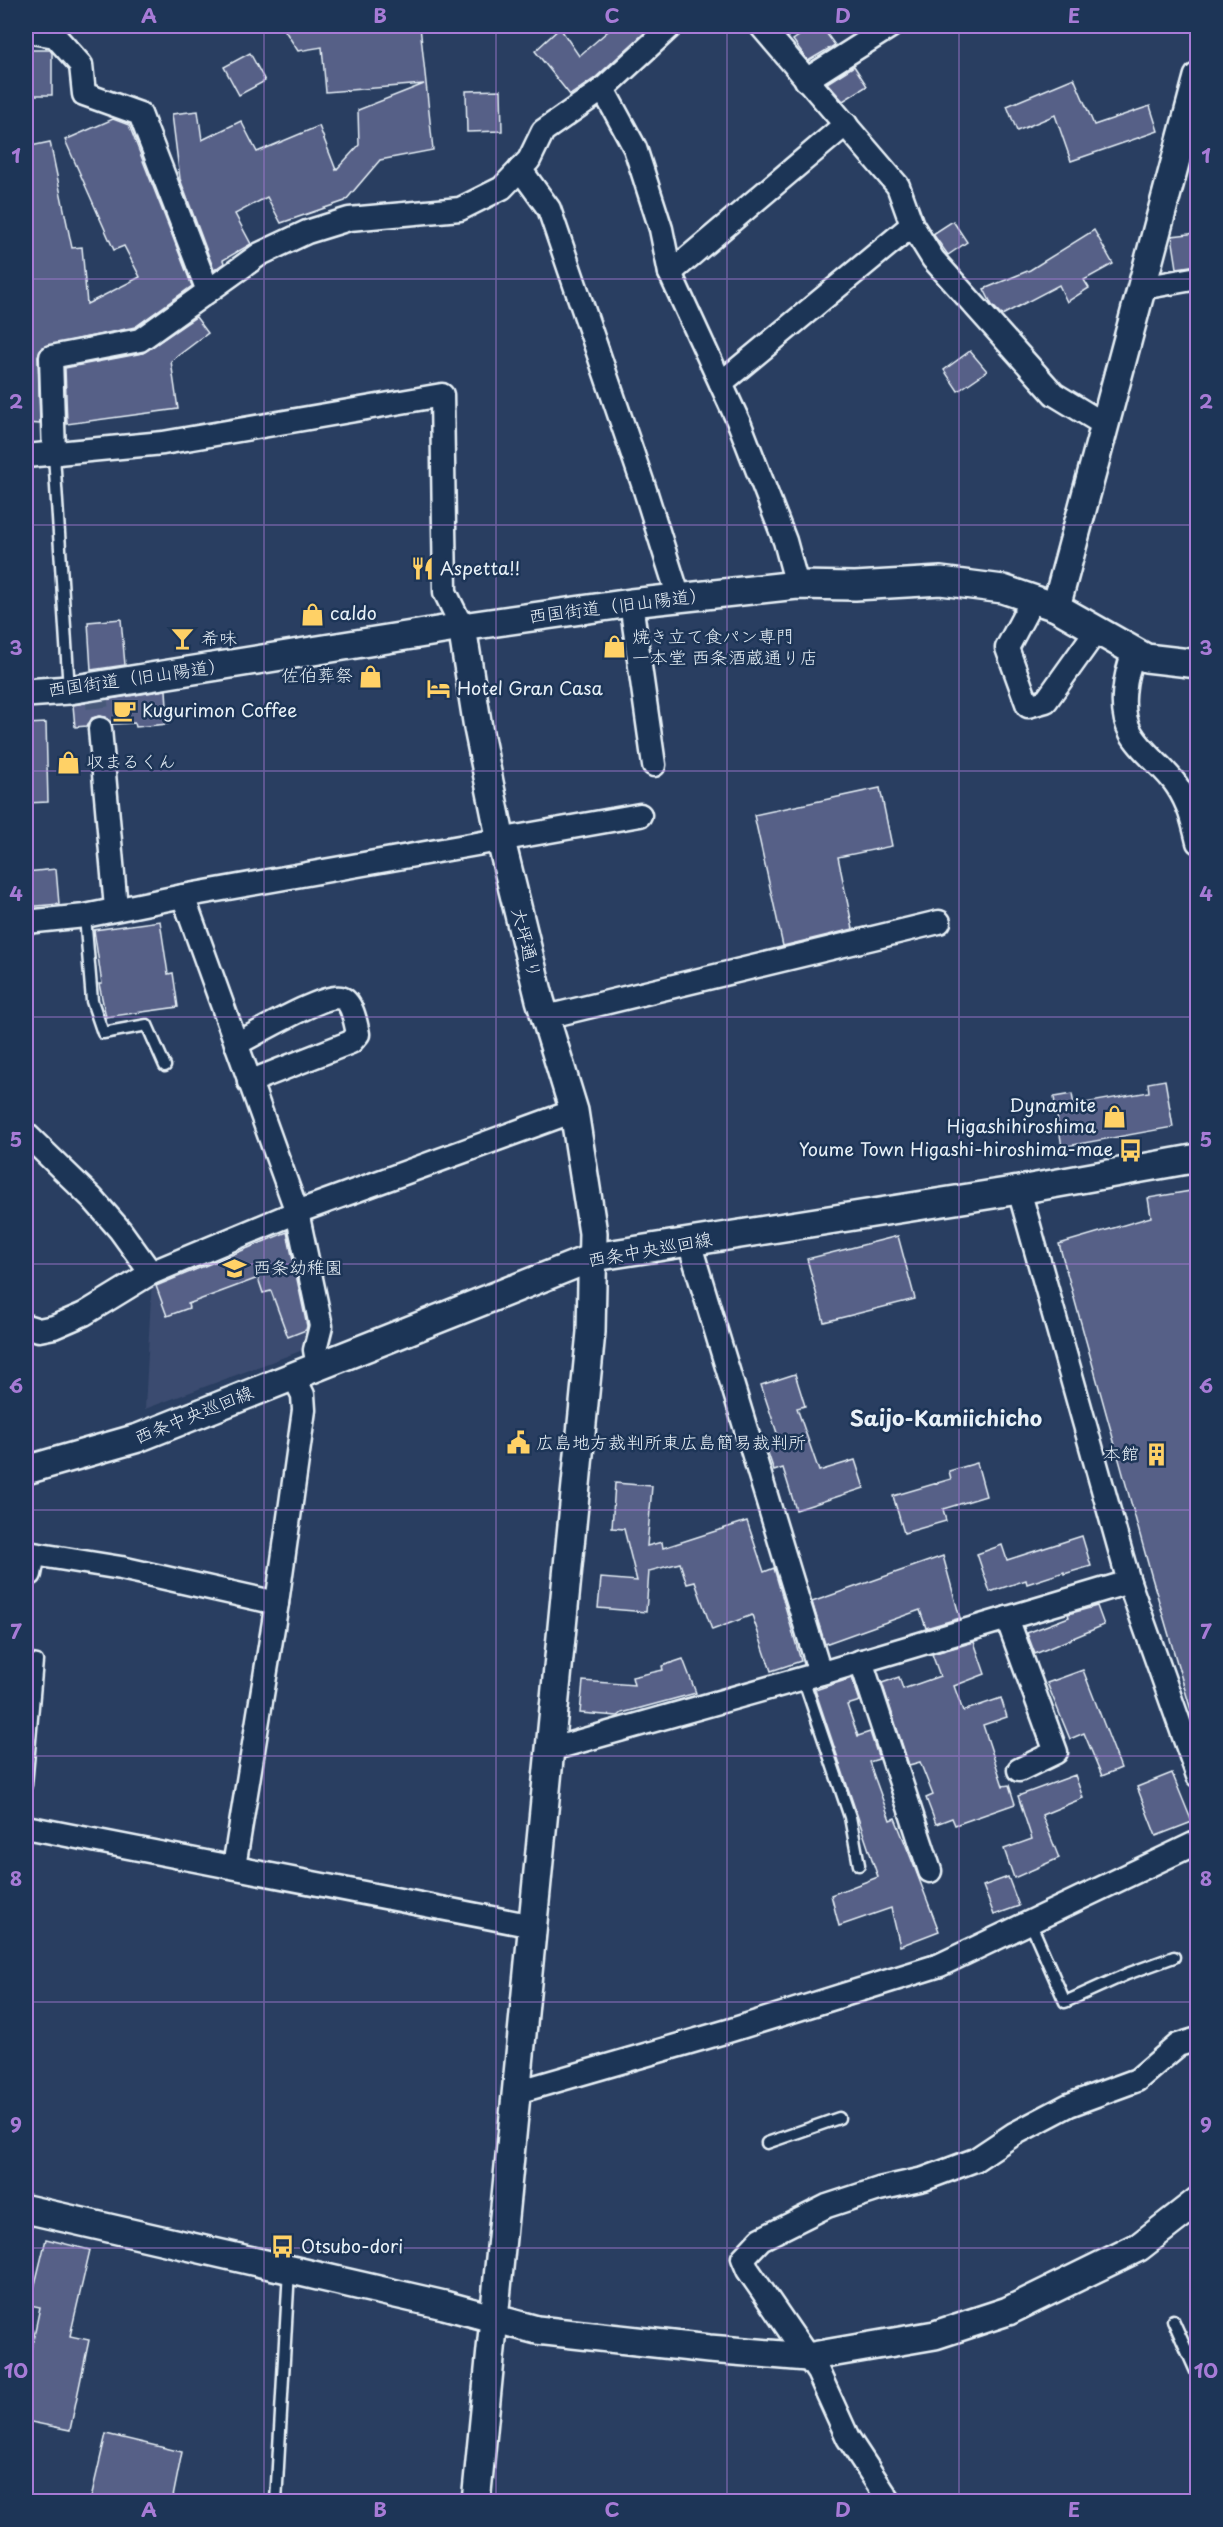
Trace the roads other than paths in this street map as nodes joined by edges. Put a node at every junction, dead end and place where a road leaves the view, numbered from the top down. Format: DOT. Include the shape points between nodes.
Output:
graph roads {
  1 [pos="671,26"];
  2 [pos="761,26"];
  3 [pos="891,26"];
  4 [pos="26,31"];
  5 [pos="1197,77"];
  6 [pos="806,80"];
  7 [pos="603,89"];
  8 [pos="846,124"];
  9 [pos="520,170"];
  10 [pos="912,225"];
  11 [pos="670,273"];
  12 [pos="1197,279"];
  13 [pos="1142,288"];
  14 [pos="208,291"];
  15 [pos="721,383"];
  16 [pos="1105,425"];
  17 [pos="54,454"];
  18 [pos="26,456"];
  19 [pos="797,585"];
  20 [pos="679,598"];
  21 [pos="632,603"];
  22 [pos="1044,603"];
  23 [pos="462,627"];
  24 [pos="1096,631"];
  25 [pos="1134,652"];
  26 [pos="1197,664"];
  27 [pos="69,690"];
  28 [pos="26,693"];
  29 [pos="100,729"];
  30 [pos="654,765"];
  31 [pos="640,815"];
  32 [pos="501,841"];
  33 [pos="1197,842"];
  34 [pos="183,896"];
  35 [pos="116,908"];
  36 [pos="85,916"];
  37 [pos="26,922"];
  38 [pos="939,922"];
  39 [pos="546,1017"];
  40 [pos="236,1044"];
  41 [pos="165,1066"];
  42 [pos="249,1082"];
  43 [pos="574,1111"];
  44 [pos="26,1134"];
  45 [pos="1197,1158"];
  46 [pos="1019,1190"];
  47 [pos="297,1212"];
  48 [pos="689,1242"];
  49 [pos="594,1257"];
  50 [pos="151,1273"];
  51 [pos="26,1326"];
  52 [pos="306,1371"];
  53 [pos="26,1470"];
  54 [pos="30,1574"];
  55 [pos="1129,1582"];
  56 [pos="277,1603"];
  57 [pos="1006,1618"];
  58 [pos="26,1659"];
  59 [pos="861,1661"];
  60 [pos="811,1676"];
  61 [pos="552,1749"];
  62 [pos="1019,1770"];
  63 [pos="1197,1776"];
  64 [pos="26,1785"];
  65 [pos="26,1827"];
  66 [pos="1197,1842"];
  67 [pos="859,1865"];
  68 [pos="234,1867"];
  69 [pos="930,1871"];
  70 [pos="1030,1922"];
  71 [pos="533,1926"];
  72 [pos="1174,1957"];
  73 [pos="1197,2038"];
  74 [pos="517,2092"];
  75 [pos="839,2118"];
  76 [pos="767,2143"];
  77 [pos="1197,2201"];
  78 [pos="26,2210"];
  79 [pos="289,2270"];
  80 [pos="492,2318"];
  81 [pos="1173,2320"];
  82 [pos="807,2357"];
  83 [pos="1197,2376"];
  84 [pos="276,2502"];
  85 [pos="476,2502"];
  86 [pos="890,2502"];
  1 -- 7 [label="street"];
  2 -- 6 [label="street"];
  3 -- 6 [label="street"];
  4 -- 14 [label="street" via="55,36 81,64 84,94 140,114"];
  5 -- 13 [label="street"];
  6 -- 8 [label="street"];
  7 -- 9 [label="street" via="543,131"];
  7 -- 11 [label="street" via="635,148 661,229"];
  8 -- 10 [label="street" via="898,186"];
  8 -- 11 [label="street"];
  9 -- 14 [label="street" via="502,188 460,209 349,219 307,232 260,254"];
  9 -- 20 [label="street" via="549,209"];
  10 -- 15 [label="street"];
  10 -- 16 [label="street" via="933,259 1054,394"];
  11 -- 15 [label="street"];
  12 -- 13 [label="street"];
  13 -- 16 [label="street"];
  14 -- 17 [label="street" via="140,340 51,357"];
  15 -- 19 [label="street" via="785,541"];
  16 -- 22 [label="street"];
  17 -- 18 [label="street"];
  17 -- 23 [label="street" via="163,443 442,395 445,592"];
  17 -- 27 [label="lane"];
  19 -- 20 [label="street, 西国街道（旧山陽道）"];
  19 -- 22 [label="street, 西国街道（旧山陽道）" via="940,581 1003,589"];
  20 -- 21 [label="street, 西国街道（旧山陽道）"];
  21 -- 23 [label="street, 西国街道（旧山陽道）"];
  21 -- 30 [label="street"];
  22 -- 24 [label="street, 西国街道（旧山陽道）"];
  22 -- 24 [label="street" via="1007,648 1028,706 1046,701"];
  23 -- 27 [label="street, 西国街道（旧山陽道）"];
  23 -- 32 [label="street, 大坪通り"];
  24 -- 25 [label="street, 西国街道（旧山陽道）"];
  25 -- 26 [label="street, 西国街道（旧山陽道）" via="1146,658"];
  25 -- 33 [label="street" via="1126,671 1124,708 1131,733 1176,784 1190,808"];
  27 -- 28 [label="street, 西国街道（旧山陽道）"];
  29 -- 35 [label="street"];
  31 -- 32 [label="street"];
  32 -- 34 [label="street"];
  32 -- 39 [label="street, 大坪通り"];
  34 -- 35 [label="street"];
  34 -- 40 [label="street"];
  35 -- 36 [label="street"];
  36 -- 37 [label="street"];
  36 -- 41 [label="lane" via="92,1001 103,1033 147,1025"];
  38 -- 39 [label="street"];
  39 -- 43 [label="street, 大坪通り"];
  40 -- 42 [label="street"];
  40 -- 42 [label="street" via="333,997 348,1003 356,1025 358,1034 351,1042"];
  42 -- 47 [label="street"];
  43 -- 47 [label="street"];
  43 -- 49 [label="street, 大坪通り"];
  44 -- 50 [label="street" via="92,1198"];
  45 -- 46 [label="street, 西条中央巡回線"];
  46 -- 48 [label="street, 西条中央巡回線"];
  46 -- 55 [label="street"];
  47 -- 50 [label="street"];
  47 -- 52 [label="street" via="321,1326"];
  48 -- 49 [label="street, 西条中央巡回線"];
  48 -- 60 [label="street"];
  49 -- 52 [label="street, 西条中央巡回線"];
  49 -- 61 [label="street, 大坪通り" via="591,1332"];
  50 -- 51 [label="street" via="84,1314 54,1327 39,1330"];
  52 -- 53 [label="street, 西条中央巡回線" via="138,1438"];
  52 -- 56 [label="street"];
  54 -- 56 [label="street" via="34,1554"];
  55 -- 57 [label="street"];
  55 -- 63 [label="street"];
  56 -- 68 [label="street"];
  57 -- 59 [label="street"];
  57 -- 62 [label="street" via="1056,1752"];
  58 -- 64 [label="lane" via="37,1660"];
  59 -- 60 [label="street"];
  59 -- 69 [label="street"];
  60 -- 61 [label="street"];
  60 -- 67 [label="lane" via="850,1817"];
  61 -- 71 [label="street, 大坪通り"];
  65 -- 68 [label="street"];
  66 -- 70 [label="street"];
  68 -- 71 [label="street"];
  70 -- 72 [label="lane" via="1065,2002"];
  70 -- 74 [label="street" via="940,1965"];
  71 -- 74 [label="street, 大坪通り"];
  73 -- 82 [label="street" via="1178,2045 1137,2080 1070,2105 975,2160 924,2179 827,2206 761,2239 743,2258"];
  74 -- 80 [label="street, 大坪通り"];
  75 -- 76 [label="lane"];
  77 -- 82 [label="street" via="1139,2247 1008,2311 934,2335"];
  78 -- 79 [label="street"];
  79 -- 80 [label="street"];
  79 -- 84 [label="lane"];
  80 -- 82 [label="street" via="537,2330"];
  80 -- 85 [label="street, 大坪通り"];
  81 -- 83 [label="lane"];
  82 -- 86 [label="street" via="818,2372 848,2438"];
}
